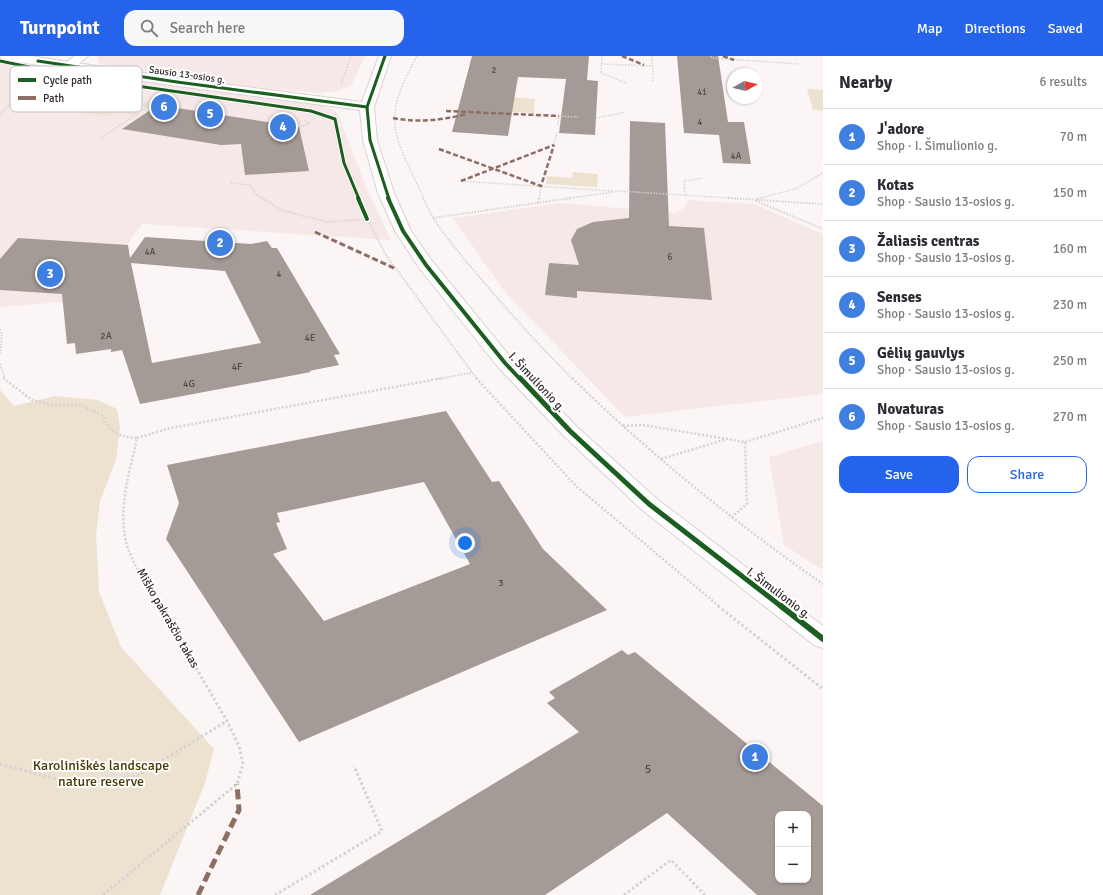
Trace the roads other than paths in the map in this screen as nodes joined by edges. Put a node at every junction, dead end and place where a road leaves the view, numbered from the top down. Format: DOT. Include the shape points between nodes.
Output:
graph roads {
  1 [pos="6,56"];
  2 [pos="82,56"];
  3 [pos="385,56"];
  4 [pos="70,66"];
  5 [pos="142,76"];
  6 [pos="367,107"];
  7 [pos="823,639"];
  1 -- 4 [label="street, Sausio 13-osios g."];
  2 -- 4 [label="street"];
  3 -- 6 [label="street, I. Šimulionio g."];
  5 -- 6 [label="street, Sausio 13-osios g."];
  6 -- 7 [label="street, I. Šimulionio g." via="370,140 386,193 403,231 426,266 505,363 570,431 649,504"];
}
